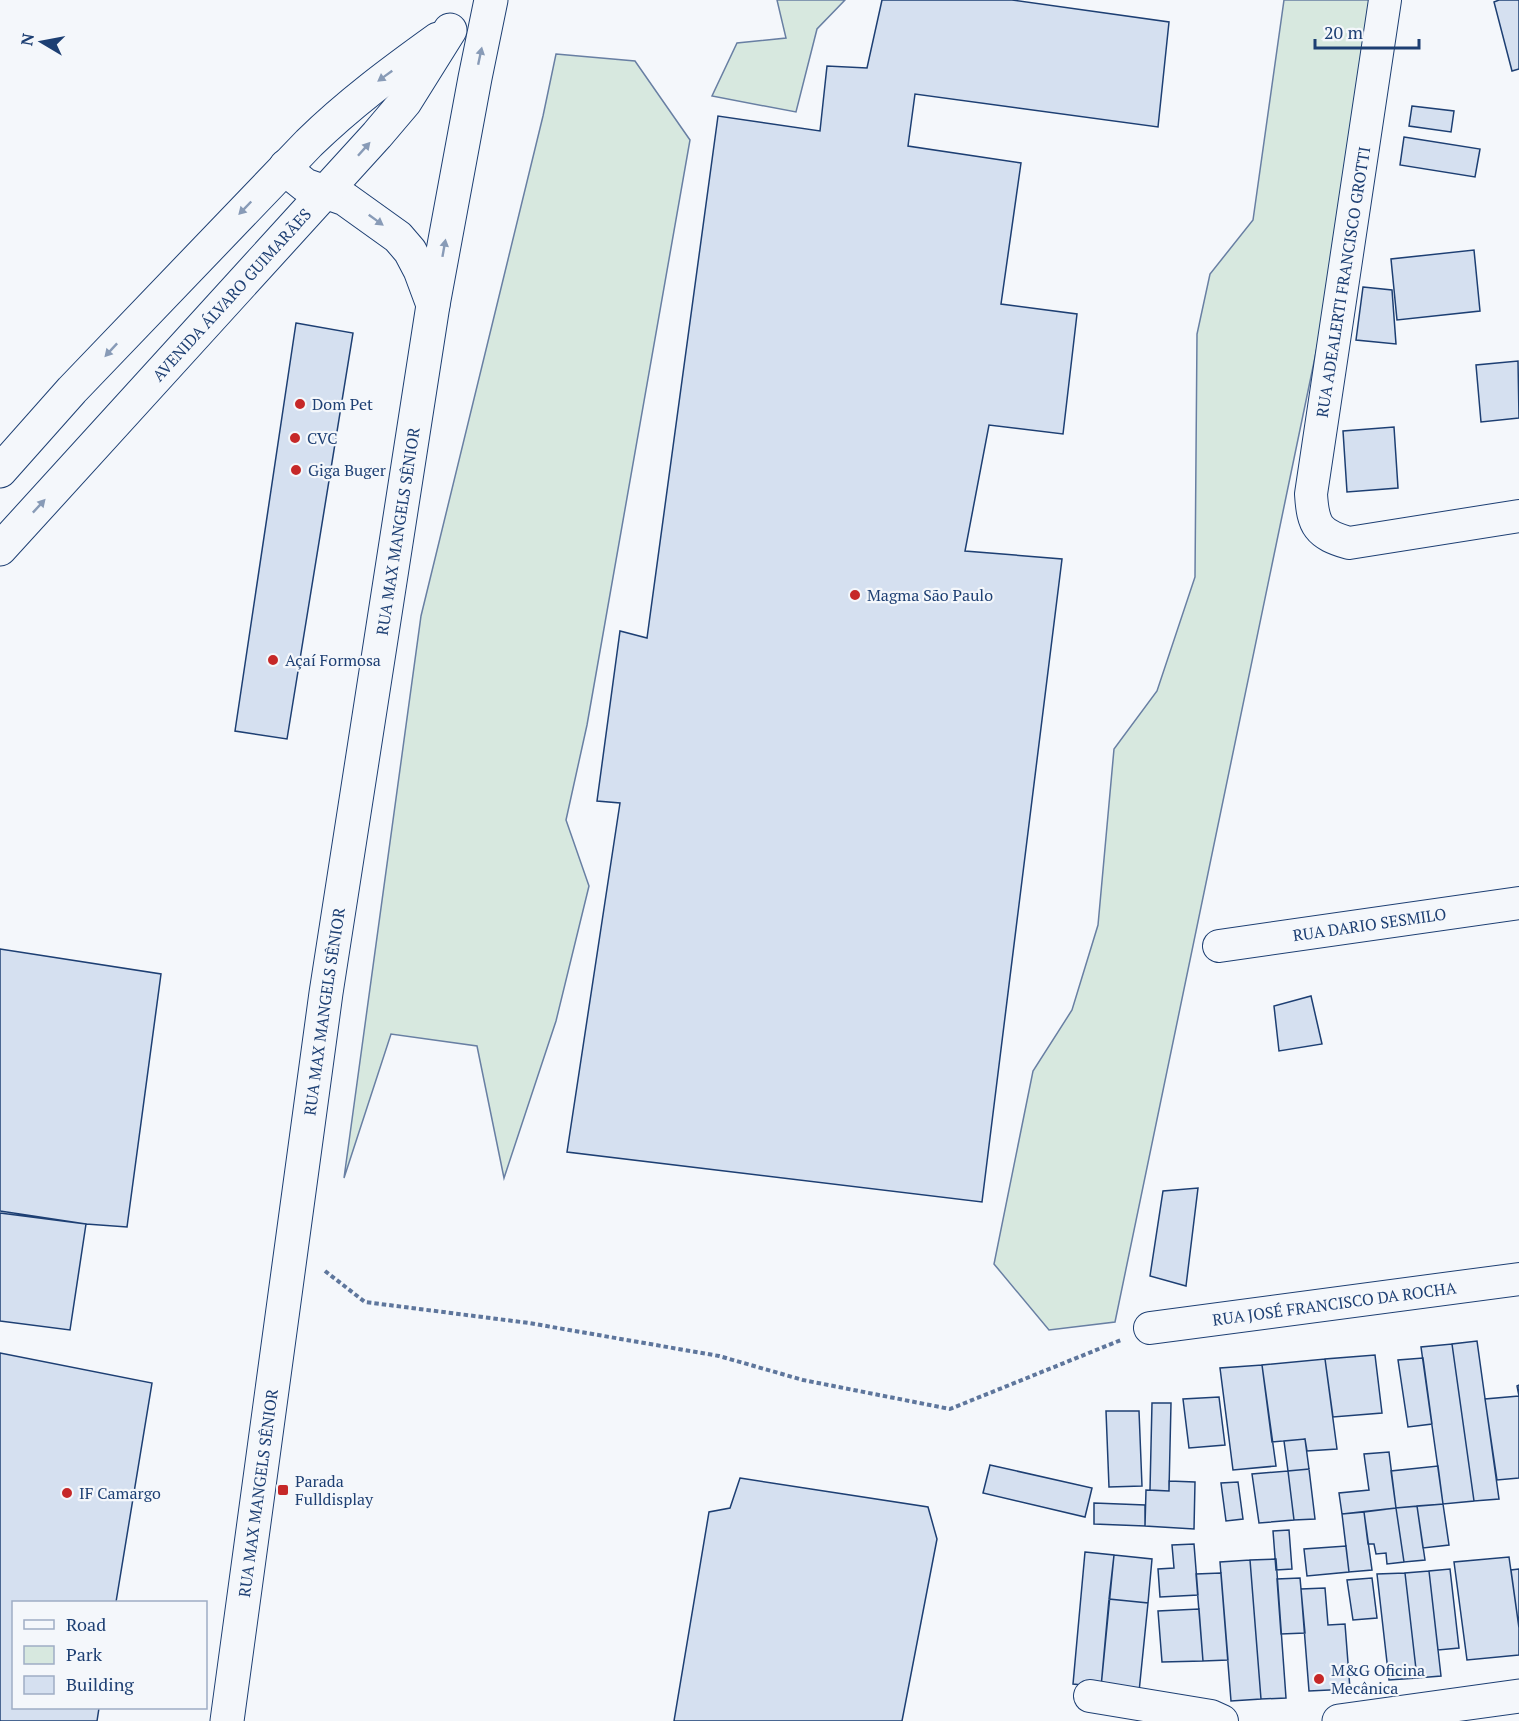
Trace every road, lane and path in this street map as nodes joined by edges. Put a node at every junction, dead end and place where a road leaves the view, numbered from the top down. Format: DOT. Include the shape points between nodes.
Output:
graph roads {
  1 [pos="490,0"];
  2 [pos="1385,0"];
  3 [pos="450,30"];
  4 [pos="286,166"];
  5 [pos="325,193"];
  6 [pos="433,305"];
  7 [pos="0,471"];
  8 [pos="1519,516"];
  9 [pos="0,549"];
  10 [pos="1519,903"];
  11 [pos="1219,946"];
  12 [pos="325,1271"];
  13 [pos="1519,1279"];
  14 [pos="1150,1328"];
  15 [pos="1090,1696"];
  16 [pos="1519,1696"];
  17 [pos="227,1721"];
  18 [pos="1222,1721"];
  19 [pos="1339,1721"];
  1 -- 3 [label="street, AVENIDA ÁLVARO GUIMARÃES"];
  6 -- 1 [label="street, RUA MAX MANGELS SÊNIOR, one-way"];
  2 -- 8 [label="street, RUA ADEALERTI FRANCISCO GROTTI" via="1311,494 1312,512 1318,527 1349,543"];
  3 -- 4 [label="street, AVENIDA ÁLVARO GUIMARÃES, one-way" via="376,83"];
  5 -- 3 [label="street, AVENIDA ÁLVARO GUIMARÃES, one-way" via="405,102"];
  4 -- 5 [label="street, RUA MAX MANGELS SÊNIOR" via="305,185"];
  4 -- 7 [label="street, AVENIDA ÁLVARO GUIMARÃES, one-way"];
  5 -- 6 [label="street, RUA MAX MANGELS SÊNIOR, one-way" via="345,199 398,237 420,270"];
  9 -- 5 [label="street, AVENIDA ÁLVARO GUIMARÃES, one-way"];
  6 -- 17 [label="street, RUA MAX MANGELS SÊNIOR" via="326,993"];
  10 -- 11 [label="street, RUA DARIO SESMILO"];
  12 -- 14 [label="path" via="365,1302 529,1323 698,1352 803,1380 950,1409"];
  13 -- 14 [label="street, RUA JOSÉ FRANCISCO DA ROCHA"];
  15 -- 18 [label="street"];
  16 -- 19 [label="street"];
}
